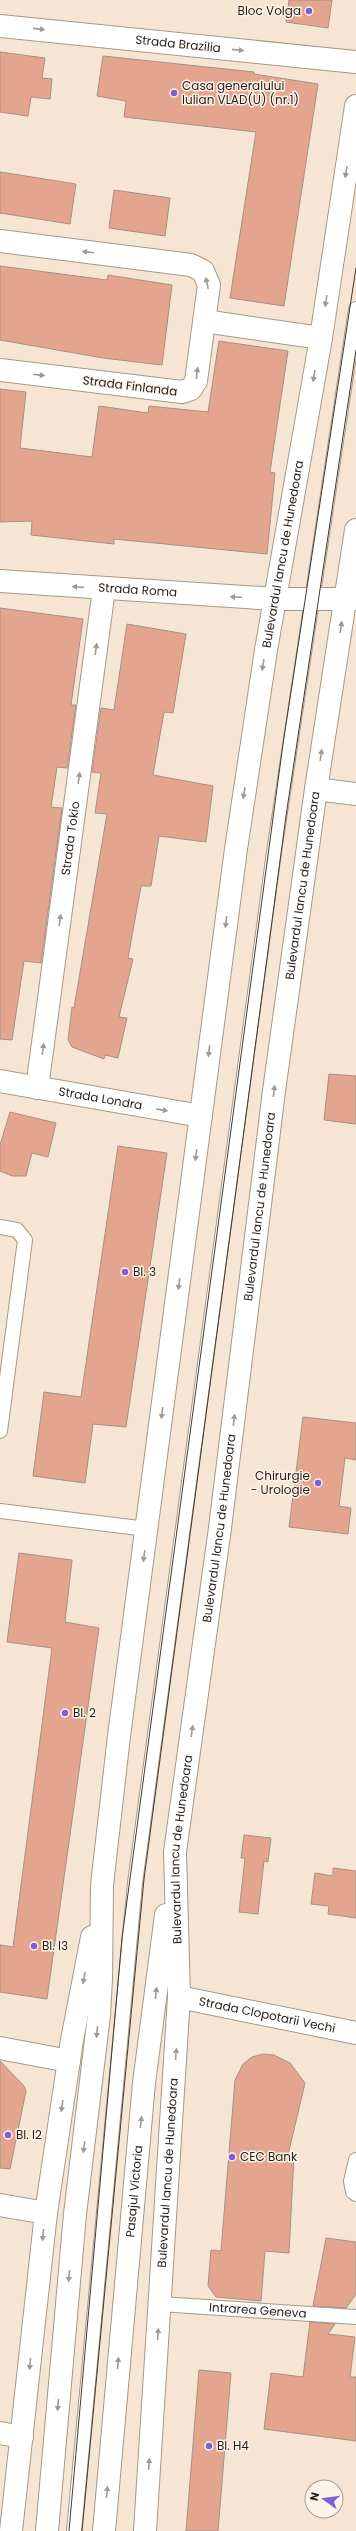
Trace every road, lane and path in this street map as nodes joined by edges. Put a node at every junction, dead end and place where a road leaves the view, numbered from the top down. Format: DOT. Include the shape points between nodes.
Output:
graph roads {
  1 [pos="0,26"];
  2 [pos="356,62"];
  3 [pos="356,106"];
  4 [pos="0,241"];
  5 [pos="356,309"];
  6 [pos="204,321"];
  7 [pos="320,338"];
  8 [pos="0,370"];
  9 [pos="356,530"];
  10 [pos="0,581"];
  11 [pos="104,589"];
  12 [pos="275,599"];
  13 [pos="311,599"];
  14 [pos="351,599"];
  15 [pos="316,789"];
  16 [pos="356,794"];
  17 [pos="0,1081"];
  18 [pos="38,1088"];
  19 [pos="201,1116"];
  20 [pos="0,1227"];
  21 [pos="0,1431"];
  22 [pos="0,1511"];
  23 [pos="148,1529"];
  24 [pos="175,1852"];
  25 [pos="102,1885"];
  26 [pos="179,1997"];
  27 [pos="356,2033"];
  28 [pos="0,2048"];
  29 [pos="69,2061"];
  30 [pos="93,2066"];
  31 [pos="356,2160"];
  32 [pos="356,2194"];
  33 [pos="0,2205"];
  34 [pos="46,2213"];
  35 [pos="160,2304"];
  36 [pos="356,2317"];
  37 [pos="0,2433"];
  38 [pos="22,2437"];
  39 [pos="11,2531"];
  40 [pos="47,2531"];
  41 [pos="74,2531"];
  42 [pos="104,2531"];
  43 [pos="144,2531"];
  1 -- 2 [label="main road, Strada Brazilia, one-way"];
  3 -- 7 [label="main road, Bulevardul Iancu de Hunedoara, one-way"];
  6 -- 4 [label="main road, Strada Finlanda, one-way" via="209,285 203,271 191,265"];
  5 -- 13 [label="lane"];
  6 -- 7 [label="main road"];
  8 -- 6 [label="main road, Strada Finlanda, one-way" via="182,392 191,389 196,381"];
  7 -- 12 [label="main road, Bulevardul Iancu de Hunedoara, one-way"];
  9 -- 14 [label="main road, Bulevardul Iancu de Hunedoara"];
  11 -- 10 [label="main road, Strada Roma, one-way"];
  12 -- 11 [label="main road, Strada Roma, one-way"];
  18 -- 11 [label="main road, Strada Tokio, one-way"];
  12 -- 13 [label="main road, Strada Roma"];
  12 -- 19 [label="main road, Bulevardul Iancu de Hunedoara, one-way" via="236,849"];
  13 -- 14 [label="main road, Strada Roma"];
  13 -- 41 [label="lane" via="273,860 134,1883"];
  15 -- 14 [label="main road, Bulevardul Iancu de Hunedoara, one-way"];
  15 -- 16 [label="main road"];
  24 -- 15 [label="main road, Bulevardul Iancu de Hunedoara, one-way" via="220,1528 275,1083"];
  17 -- 18 [label="main road, Strada Londra"];
  18 -- 19 [label="main road, Strada Londra, one-way"];
  19 -- 23 [label="main road, Bulevardul Iancu de Hunedoara, one-way"];
  20 -- 21 [label="lane" via="17,1230 25,1240"];
  22 -- 23 [label="lane"];
  23 -- 25 [label="main road, Bulevardul Iancu de Hunedoara, one-way" via="119,1736"];
  24 -- 26 [label="main road, Bulevardul Iancu de Hunedoara"];
  42 -- 24 [label="main road, Pasajul Victoria, one-way" via="144,2083"];
  25 -- 29 [label="main road, Bulevardul Iancu de Hunedoara, one-way"];
  25 -- 30 [label="main road, Bulevardul Iancu de Hunedoara, one-way" via="101,1979"];
  26 -- 27 [label="main road, Strada Clopotarii Vechi"];
  35 -- 26 [label="main road, Bulevardul Iancu de Hunedoara, one-way"];
  28 -- 29 [label="main road"];
  29 -- 30 [label="main road"];
  29 -- 34 [label="main road, Bulevardul Iancu de Hunedoara, one-way"];
  30 -- 40 [label="main road, one-way" via="75,2214"];
  31 -- 32 [label="lane" via="352,2181"];
  33 -- 34 [label="main road"];
  34 -- 38 [label="main road, Bulevardul Iancu de Hunedoara, one-way"];
  35 -- 36 [label="lane, Intrarea Geneva"];
  43 -- 35 [label="main road, Bulevardul Iancu de Hunedoara, one-way"];
  37 -- 38 [label="main road"];
  38 -- 39 [label="main road, Bulevardul Iancu de Hunedoara"];
}
